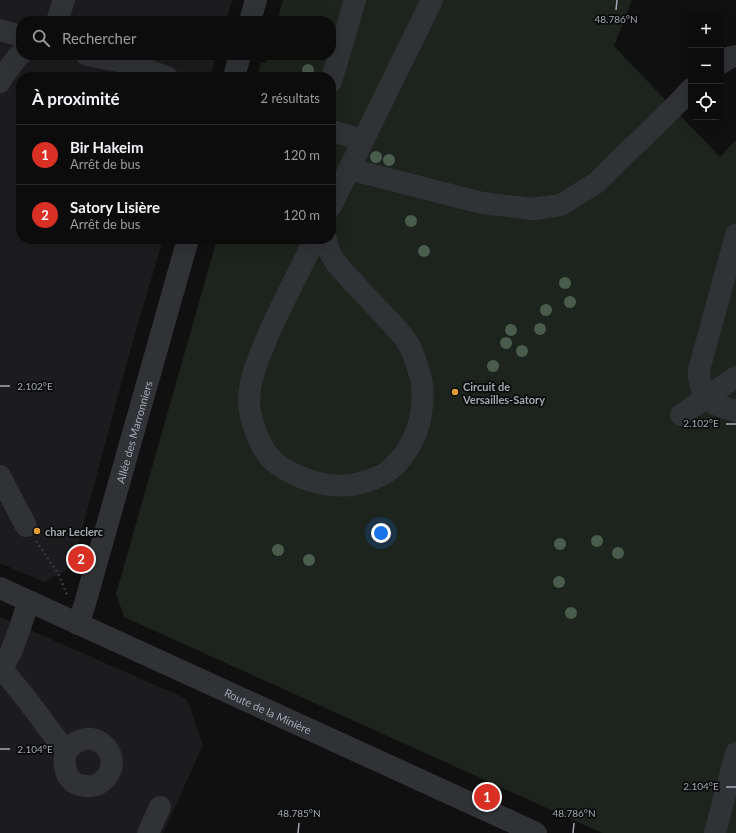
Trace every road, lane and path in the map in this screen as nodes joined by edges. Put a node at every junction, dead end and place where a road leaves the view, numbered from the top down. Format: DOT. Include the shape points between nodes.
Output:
graph roads {
  1 [pos="64,0"];
  2 [pos="256,0"];
  3 [pos="355,0"];
  4 [pos="432,0"];
  5 [pos="59,16"];
  6 [pos="251,16"];
  7 [pos="0,30"];
  8 [pos="16,35"];
  9 [pos="736,56"];
  10 [pos="16,59"];
  11 [pos="113,60"];
  12 [pos="239,60"];
  13 [pos="724,61"];
  14 [pos="153,72"];
  15 [pos="235,72"];
  16 [pos="334,72"];
  17 [pos="0,82"];
  18 [pos="688,92"];
  19 [pos="336,132"];
  20 [pos="363,140"];
  21 [pos="348,169"];
  22 [pos="336,195"];
  23 [pos="187,244"];
  24 [pos="312,244"];
  25 [pos="327,244"];
  26 [pos="734,250"];
  27 [pos="736,377"];
  28 [pos="707,397"];
  29 [pos="736,410"];
  30 [pos="681,415"];
  31 [pos="0,476"];
  32 [pos="26,526"];
  33 [pos="58,573"];
  34 [pos="0,588"];
  35 [pos="31,602"];
  36 [pos="78,624"];
  37 [pos="1,671"];
  38 [pos="66,752"];
  39 [pos="736,753"];
  40 [pos="160,807"];
  41 [pos="148,833"];
  42 [pos="536,833"];
  43 [pos="715,833"];
  1 -- 5 [label="street"];
  2 -- 6 [label="street"];
  3 -- 16 [label="street"];
  4 -- 20 [label="street"];
  7 -- 8 [label="street"];
  9 -- 13 [label="street"];
  10 -- 17 [label="street"];
  11 -- 14 [label="street"];
  12 -- 15 [label="street"];
  18 -- 21 [label="street" via="596,183 561,205 534,209 482,203"];
  19 -- 20 [label="street"];
  20 -- 21 [label="street"];
  21 -- 22 [label="street"];
  23 -- 36 [label="street, Allée des Marronniers"];
  24 -- 25 [label="street" via="256,363 251,382 250,413 262,445 280,466 309,481 335,486 354,485 386,473 412,444 420,421 421,377 405,339 343,272"];
  26 -- 28 [label="street" via="699,370 702,388"];
  27 -- 28 [label="street"];
  28 -- 29 [label="street" via="716,405"];
  28 -- 30 [label="street"];
  31 -- 32 [label="street"];
  32 -- 33 [label="path"];
  34 -- 35 [label="street, Route de la Minière"];
  35 -- 36 [label="street, Route de la Minière"];
  35 -- 37 [label="street"];
  36 -- 42 [label="street, Route de la Minière"];
  37 -- 38 [label="street" via="25,697"];
  39 -- 43 [label="street"];
  40 -- 41 [label="street"];
}
